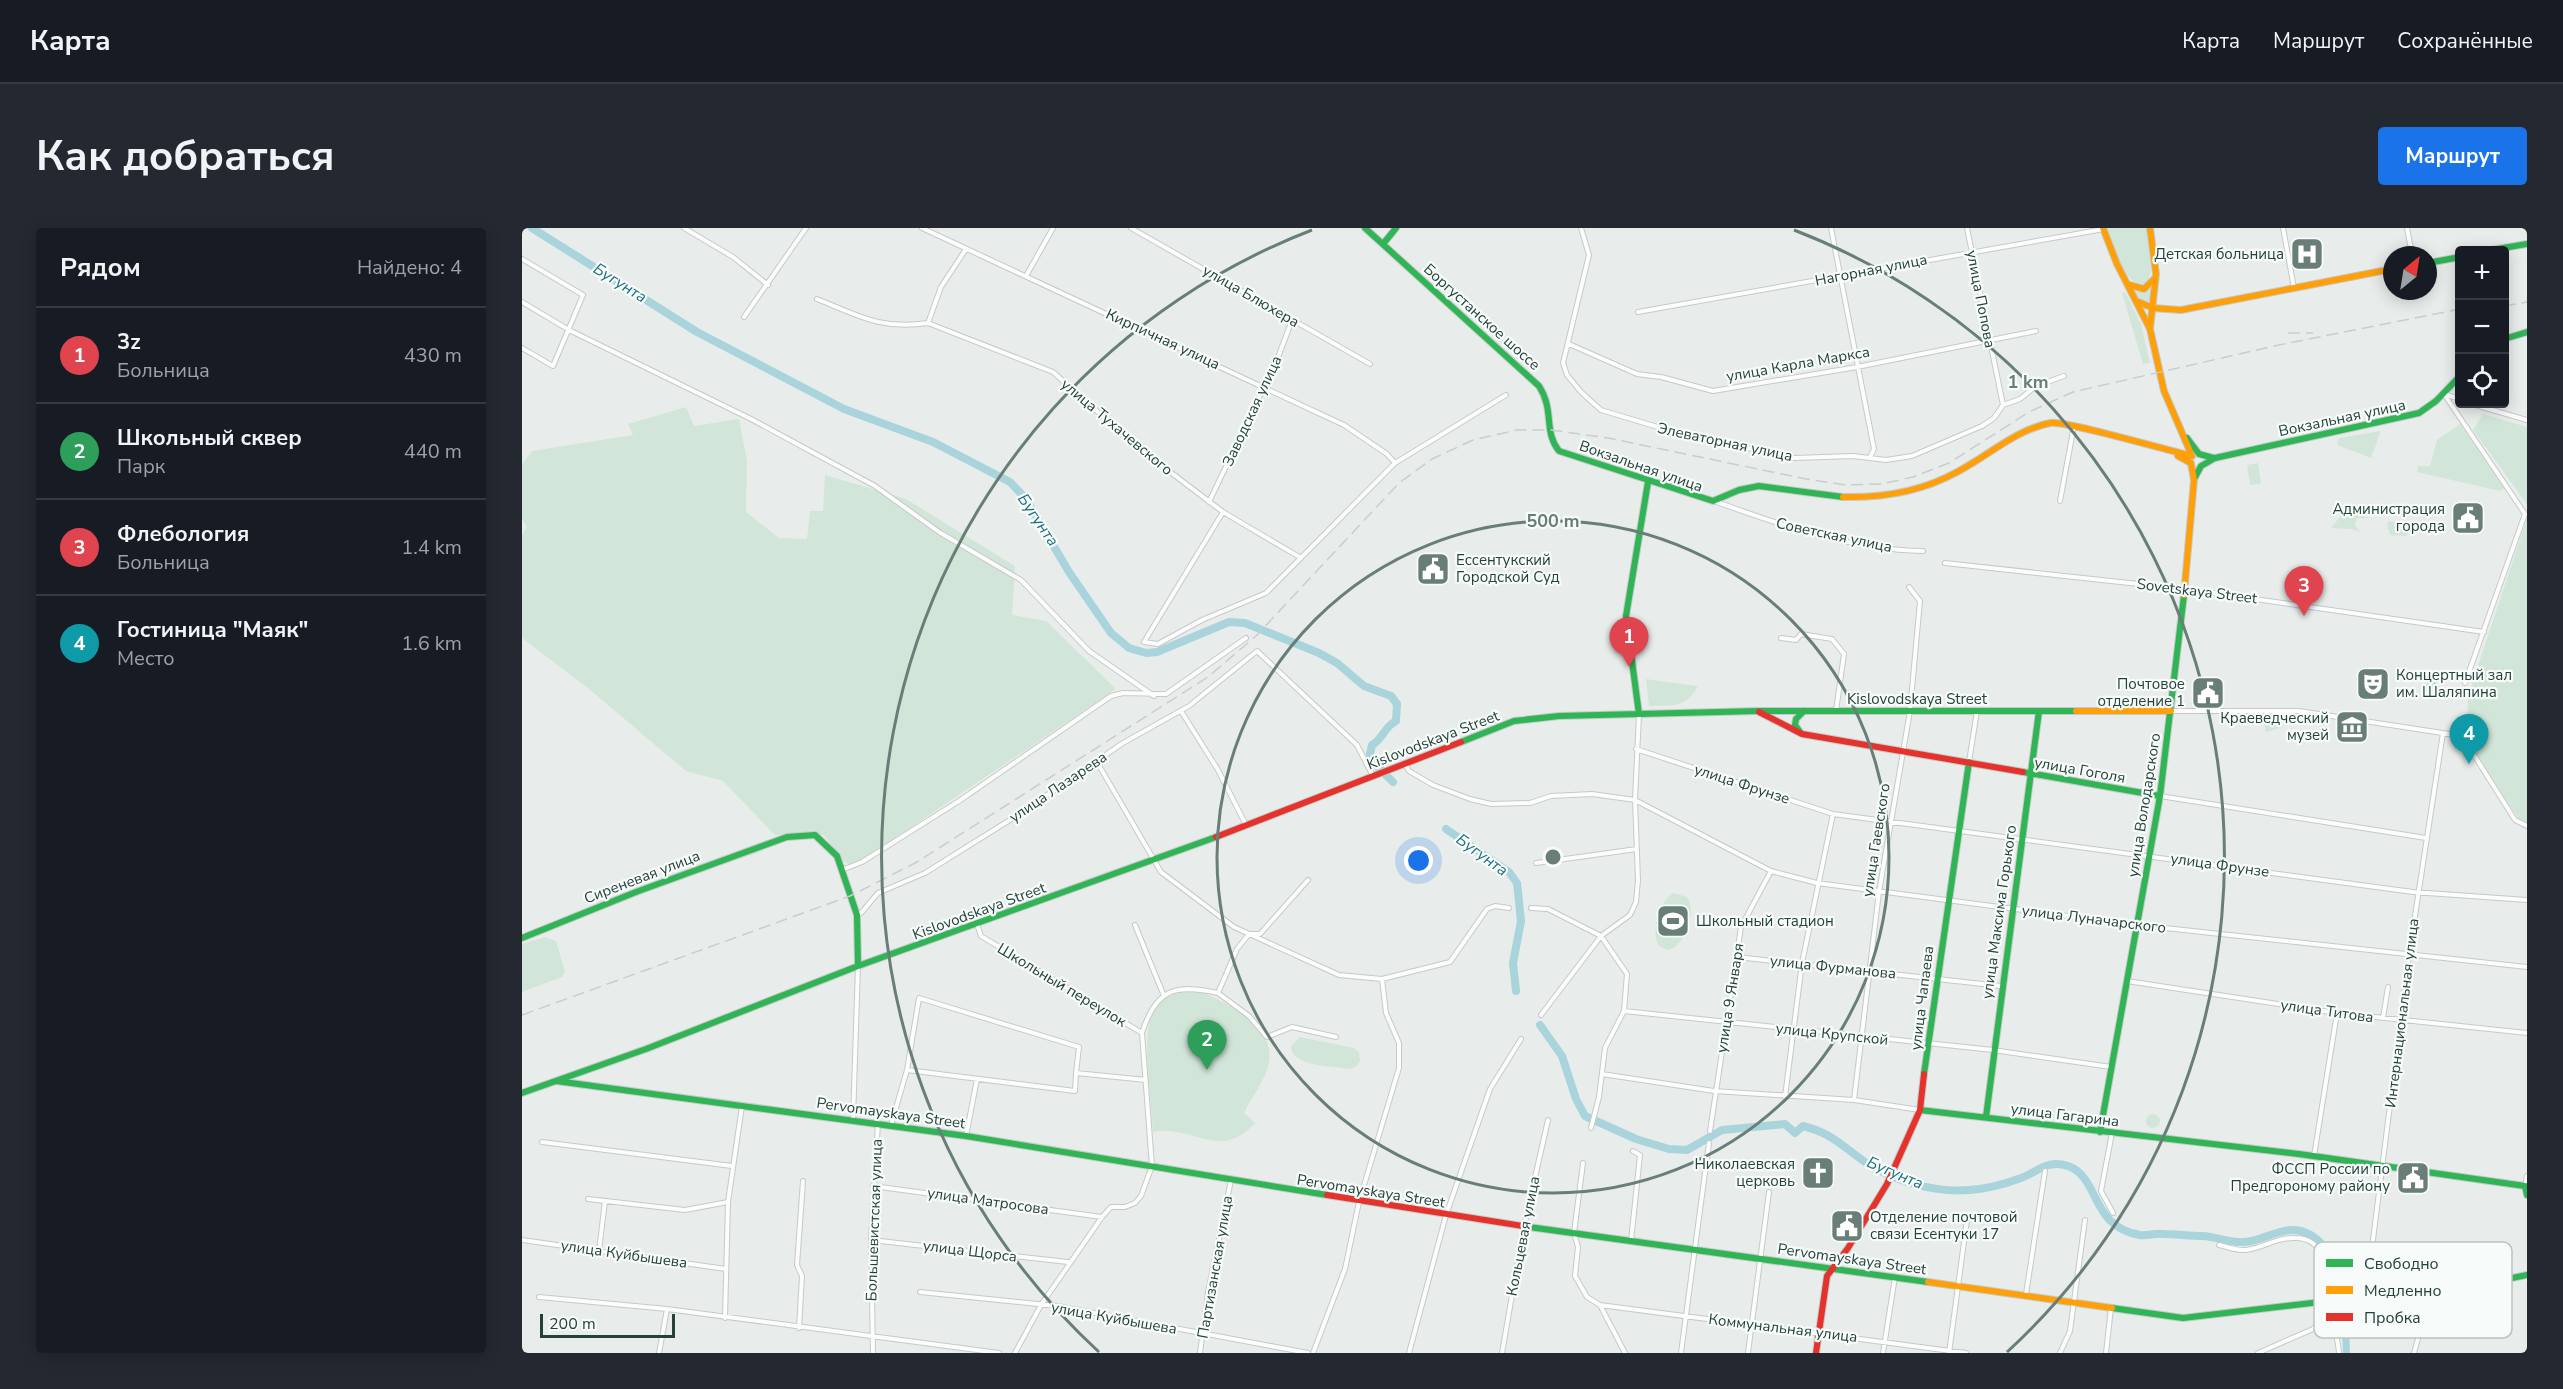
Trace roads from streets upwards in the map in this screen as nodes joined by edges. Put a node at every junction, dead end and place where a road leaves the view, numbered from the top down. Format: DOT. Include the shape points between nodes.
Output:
graph roads {
  1 [pos="684,228"];
  2 [pos="806,228"];
  3 [pos="922,228"];
  4 [pos="1053,228"];
  5 [pos="1131,228"];
  6 [pos="1365,228"];
  7 [pos="1396,228"];
  8 [pos="1581,228"];
  9 [pos="1831,228"];
  10 [pos="1967,228"];
  11 [pos="2150,228"];
  12 [pos="2283,228"];
  13 [pos="2407,228"];
  14 [pos="2103,229"];
  15 [pos="1383,244"];
  16 [pos="2527,244"];
  17 [pos="2410,246"];
  18 [pos="2509,247"];
  19 [pos="966,249"];
  20 [pos="1971,252"];
  21 [pos="2455,257"];
  22 [pos="522,259"];
  23 [pos="2437,260"];
  24 [pos="2383,271"];
  25 [pos="2156,274"];
  26 [pos="1026,276"];
  27 [pos="1839,277"];
  28 [pos="768,285"];
  29 [pos="2128,285"];
  30 [pos="2294,288"];
  31 [pos="817,299"];
  32 [pos="2136,301"];
  33 [pos="522,302"];
  34 [pos="2153,308"];
  35 [pos="1638,312"];
  36 [pos="744,317"];
  37 [pos="1292,320"];
  38 [pos="928,322"];
  39 [pos="2150,329"];
  40 [pos="569,330"];
  41 [pos="2036,331"];
  42 [pos="2527,332"];
  43 [pos="2509,338"];
  44 [pos="1988,339"];
  45 [pos="1569,344"];
  46 [pos="522,348"];
  47 [pos="1370,364"];
  48 [pos="1857,367"];
  49 [pos="2064,376"];
  50 [pos="2455,382"];
  51 [pos="1264,387"];
  52 [pos="2444,394"];
  53 [pos="1506,395"];
  54 [pos="2455,397"];
  55 [pos="2003,405"];
  56 [pos="2486,408"];
  57 [pos="2527,420"];
  58 [pos="2074,426"];
  59 [pos="1551,441"];
  60 [pos="1874,448"];
  61 [pos="1870,457"];
  62 [pos="1879,457"];
  63 [pos="2194,458"];
  64 [pos="2215,458"];
  65 [pos="1395,463"];
  66 [pos="2201,466"];
  67 [pos="2194,480"];
  68 [pos="1648,482"];
  69 [pos="1713,501"];
  70 [pos="2060,501"];
  71 [pos="1209,502"];
  72 [pos="1223,512"];
  73 [pos="1923,551"];
  74 [pos="1301,558"];
  75 [pos="1945,563"];
  76 [pos="1909,587"];
  77 [pos="2185,589"];
  78 [pos="2484,632"];
  79 [pos="1246,638"];
  80 [pos="1781,638"];
  81 [pos="2465,683"];
  82 [pos="1154,696"];
  83 [pos="1181,711"];
  84 [pos="1758,711"];
  85 [pos="1804,711"];
  86 [pos="1836,711"];
  87 [pos="1910,711"];
  88 [pos="1977,711"];
  89 [pos="2039,711"];
  90 [pos="2170,711"];
  91 [pos="1639,714"];
  92 [pos="2443,733"];
  93 [pos="1802,734"];
  94 [pos="1636,749"];
  95 [pos="1903,751"];
  96 [pos="1097,762"];
  97 [pos="1969,762"];
  98 [pos="1405,764"];
  99 [pos="2030,773"];
  100 [pos="1373,776"];
  101 [pos="2160,796"];
  102 [pos="1635,800"];
  103 [pos="1833,814"];
  104 [pos="1892,820"];
  105 [pos="1246,825"];
  106 [pos="2527,826"];
  107 [pos="1959,831"];
  108 [pos="2426,838"];
  109 [pos="2021,841"];
  110 [pos="1637,849"];
  111 [pos="2149,856"];
  112 [pos="1152,861"];
  113 [pos="1536,863"];
  114 [pos="841,870"];
  115 [pos="1771,871"];
  116 [pos="1308,879"];
  117 [pos="1817,883"];
  118 [pos="1879,892"];
  119 [pos="2419,892"];
  120 [pos="2527,900"];
  121 [pos="1947,902"];
  122 [pos="1509,908"];
  123 [pos="1531,908"];
  124 [pos="2013,910"];
  125 [pos="857,915"];
  126 [pos="977,924"];
  127 [pos="1135,925"];
  128 [pos="2137,925"];
  129 [pos="1249,934"];
  130 [pos="1601,936"];
  131 [pos="522,938"];
  132 [pos="2409,955"];
  133 [pos="1737,957"];
  134 [pos="1802,963"];
  135 [pos="858,966"];
  136 [pos="2527,967"];
  137 [pos="1869,970"];
  138 [pos="1936,978"];
  139 [pos="1382,979"];
  140 [pos="2127,981"];
  141 [pos="2001,986"];
  142 [pos="2388,987"];
  143 [pos="1218,993"];
  144 [pos="1165,996"];
  145 [pos="1624,1011"];
  146 [pos="2337,1013"];
  147 [pos="1541,1015"];
  148 [pos="2383,1018"];
  149 [pos="2402,1021"];
  150 [pos="1727,1022"];
  151 [pos="1793,1030"];
  152 [pos="1142,1033"];
  153 [pos="2527,1033"];
  154 [pos="1336,1037"];
  155 [pos="1861,1037"];
  156 [pos="1521,1039"];
  157 [pos="1928,1045"];
  158 [pos="1993,1050"];
  159 [pos="2112,1068"];
  160 [pos="907,1070"];
  161 [pos="1076,1073"];
  162 [pos="1602,1074"];
  163 [pos="977,1079"];
  164 [pos="1146,1080"];
  165 [pos="556,1081"];
  166 [pos="1714,1091"];
  167 [pos="522,1093"];
  168 [pos="1785,1097"];
  169 [pos="1854,1100"];
  170 [pos="742,1106"];
  171 [pos="1920,1110"];
  172 [pos="1986,1117"];
  173 [pos="853,1120"];
  174 [pos="1548,1120"];
  175 [pos="878,1124"];
  176 [pos="891,1125"];
  177 [pos="1591,1128"];
  178 [pos="1710,1131"];
  179 [pos="2100,1132"];
  180 [pos="2112,1133"];
  181 [pos="966,1136"];
  182 [pos="542,1142"];
  183 [pos="1709,1143"];
  184 [pos="1634,1150"];
  185 [pos="2314,1156"];
  186 [pos="1583,1163"];
  187 [pos="2382,1165"];
  188 [pos="732,1166"];
  189 [pos="1152,1166"];
  190 [pos="2045,1171"];
  191 [pos="2527,1176"];
  192 [pos="1231,1180"];
  193 [pos="803,1181"];
  194 [pos="873,1186"];
  195 [pos="2525,1186"];
  196 [pos="1769,1192"];
  197 [pos="2527,1196"];
  198 [pos="588,1199"];
  199 [pos="605,1201"];
  200 [pos="728,1202"];
  201 [pos="1359,1202"];
  202 [pos="2113,1213"];
  203 [pos="1446,1215"];
  204 [pos="1102,1216"];
  205 [pos="1967,1220"];
  206 [pos="2085,1220"];
  207 [pos="1524,1226"];
  208 [pos="1574,1233"];
  209 [pos="522,1240"];
  210 [pos="871,1240"];
  211 [pos="1631,1241"];
  212 [pos="2372,1242"];
  213 [pos="2219,1245"];
  214 [pos="2314,1246"];
  215 [pos="1696,1250"];
  216 [pos="599,1251"];
  217 [pos="1762,1258"];
  218 [pos="1069,1262"];
  219 [pos="1833,1267"];
  220 [pos="726,1269"];
  221 [pos="2527,1275"];
  222 [pos="1895,1277"];
  223 [pos="2512,1278"];
  224 [pos="1959,1287"];
  225 [pos="920,1292"];
  226 [pos="2026,1294"];
  227 [pos="539,1297"];
  228 [pos="2072,1300"];
  229 [pos="2314,1301"];
  230 [pos="1041,1305"];
  231 [pos="1600,1305"];
  232 [pos="2110,1308"];
  233 [pos="667,1309"];
  234 [pos="1686,1316"];
  235 [pos="725,1318"];
  236 [pos="1753,1324"];
  237 [pos="799,1328"];
  238 [pos="2314,1328"];
  239 [pos="1819,1333"];
  240 [pos="1202,1334"];
  241 [pos="874,1338"];
  242 [pos="2338,1338"];
  243 [pos="2418,1338"];
  244 [pos="1885,1342"];
  245 [pos="1949,1352"];
  246 [pos="2266,1352"];
  247 [pos="659,1353"];
  248 [pos="873,1353"];
  249 [pos="999,1353"];
  250 [pos="1015,1353"];
  251 [pos="1200,1353"];
  252 [pos="1308,1353"];
  253 [pos="1313,1353"];
  254 [pos="1409,1353"];
  255 [pos="1502,1353"];
  256 [pos="1625,1353"];
  257 [pos="1681,1353"];
  258 [pos="1748,1353"];
  259 [pos="1816,1353"];
  260 [pos="1883,1353"];
  261 [pos="1966,1353"];
  262 [pos="2060,1353"];
  263 [pos="2106,1353"];
  264 [pos="2258,1353"];
  265 [pos="2339,1353"];
  266 [pos="2414,1353"];
  1 -- 28 [label="street" via="733,257"];
  2 -- 28 [label="street"];
  3 -- 19 [label="street, Кирпичная улица"];
  4 -- 26 [label="street"];
  5 -- 37 [label="street, улица Блюхера"];
  6 -- 15 [label="street, Боргустанское шоссе"];
  7 -- 15 [label="street"];
  8 -- 45 [label="street, Элеваторная улица" via="1589,255"];
  9 -- 27 [label="street"];
  10 -- 20 [label="street, улица Попова"];
  11 -- 25 [label="street"];
  12 -- 30 [label="street"];
  13 -- 17 [label="street"];
  14 -- 20 [label="street, Нагорная улица"];
  14 -- 29 [label="street"];
  15 -- 59 [label="street, Боргустанское шоссе" via="1539,386 1550,408"];
  16 -- 18 [label="street"];
  19 -- 26 [label="street, Кирпичная улица"];
  19 -- 38 [label="street" via="941,287"];
  20 -- 27 [label="street, Нагорная улица"];
  20 -- 44 [label="street, улица Попова"];
  21 -- 23 [label="street"];
  22 -- 40 [label="street" via="583,295"];
  24 -- 30 [label="street"];
  25 -- 29 [label="street" via="2144,289"];
  25 -- 34 [label="street"];
  26 -- 51 [label="street, Кирпичная улица"];
  27 -- 35 [label="street, Нагорная улица"];
  27 -- 48 [label="street"];
  28 -- 36 [label="street"];
  29 -- 32 [label="street"];
  30 -- 34 [label="street" via="2181,310"];
  31 -- 38 [label="street, улица Тухачевского" via="882,325"];
  32 -- 34 [label="street"];
  32 -- 39 [label="street"];
  33 -- 40 [label="street"];
  34 -- 39 [label="street"];
  37 -- 47 [label="street, улица Блюхера"];
  37 -- 51 [label="street, Заводская улица"];
  38 -- 71 [label="street, улица Тухачевского" via="1053,372 1135,445"];
  39 -- 63 [label="street" via="2164,391"];
  40 -- 46 [label="street" via="553,366"];
  40 -- 82 [label="street" via="751,419 875,486 939,532 1021,580 1089,651"];
  41 -- 44 [label="street, улица Карла Маркса"];
  42 -- 43 [label="street"];
  44 -- 48 [label="street, улица Карла Маркса"];
  44 -- 55 [label="street, улица Попова"];
  45 -- 48 [label="street, улица Карла Маркса" via="1637,374 1713,391"];
  45 -- 61 [label="street, Элеваторная улица" via="1563,363 1567,375 1592,403 1613,414 1681,434 1794,458"];
  48 -- 60 [label="street"];
  49 -- 55 [label="street, Элеваторная улица"];
  50 -- 52 [label="street, Вокзальная улица"];
  51 -- 65 [label="street, Кирпичная улица" via="1344,425"];
  51 -- 71 [label="street, Заводская улица"];
  52 -- 54 [label="street"];
  52 -- 64 [label="street, Вокзальная улица" via="2411,416"];
  52 -- 78 [label="street" via="2525,514"];
  53 -- 65 [label="street"];
  55 -- 62 [label="street, Элеваторная улица" via="1995,418 1982,426 1912,456 1886,460"];
  56 -- 57 [label="street"];
  58 -- 63 [label="street, Вокзальная улица"];
  58 -- 69 [label="street, Вокзальная улица" via="2052,422 2033,427 1956,473 1908,492 1869,498 1837,497 1759,486 1739,489"];
  58 -- 70 [label="street"];
  59 -- 68 [label="street, Вокзальная улица" via="1558,451"];
  60 -- 61 [label="street"];
  60 -- 62 [label="street"];
  61 -- 62 [label="street, Элеваторная улица"];
  63 -- 64 [label="street"];
  63 -- 66 [label="street" via="2195,467"];
  63 -- 66 [label="street" via="2204,460"];
  63 -- 67 [label="street"];
  64 -- 66 [label="street"];
  65 -- 74 [label="street"];
  66 -- 67 [label="street"];
  67 -- 77 [label="street, улица Володарского"];
  68 -- 69 [label="street, Вокзальная улица"];
  68 -- 91 [label="street" via="1626,616"];
  69 -- 73 [label="street, Советская улица" via="1796,529"];
  71 -- 72 [label="street, улица Тухачевского"];
  72 -- 74 [label="street, улица Тухачевского"];
  72 -- 74 [label="street" via="1144,642 1158,644 1266,593"];
  75 -- 77 [label="street, Sovetskaya Street"];
  76 -- 87 [label="street, улица Гаевского" via="1920,601 1921,610"];
  77 -- 78 [label="street, Sovetskaya Street"];
  77 -- 90 [label="street, улица Володарского"];
  78 -- 81 [label="street"];
  79 -- 82 [label="street" via="1181,685"];
  80 -- 86 [label="street" via="1796,640 1801,634 1832,639 1844,654"];
  82 -- 114 [label="street" via="1111,696 959,801 862,862"];
  83 -- 96 [label="street, улица Лазарева"];
  83 -- 100 [label="street, улица Лазарева" via="1257,651 1357,745"];
  83 -- 105 [label="street"];
  84 -- 85 [label="street, Kislovodskaya Street"];
  84 -- 91 [label="street, Kislovodskaya Street"];
  84 -- 93 [label="street, улица Гоголя"];
  85 -- 86 [label="street, Kislovodskaya Street"];
  85 -- 93 [label="street" via="1795,725"];
  86 -- 87 [label="street, Kislovodskaya Street"];
  87 -- 88 [label="street, Kislovodskaya Street"];
  87 -- 95 [label="street, улица Гаевского"];
  88 -- 89 [label="street, Kislovodskaya Street"];
  88 -- 97 [label="street, улица Чапаева"];
  89 -- 90 [label="street, Kislovodskaya Street"];
  89 -- 99 [label="street, улица Максима Горького"];
  90 -- 92 [label="street, Kislovodskaya Street" via="2299,711"];
  90 -- 101 [label="street, улица Володарского"];
  91 -- 94 [label="street"];
  91 -- 98 [label="street, Kislovodskaya Street" via="1514,721"];
  92 -- 106 [label="street, Kislovodskaya Street" via="2462,736 2515,820"];
  92 -- 108 [label="street, Интернациональная улица"];
  93 -- 95 [label="street, улица Гоголя"];
  94 -- 102 [label="street"];
  94 -- 103 [label="street, улица Фрунзе"];
  95 -- 97 [label="street, улица Гоголя"];
  95 -- 104 [label="street, улица Гаевского"];
  96 -- 112 [label="street"];
  96 -- 125 [label="street, улица Лазарева" via="925,873 878,893"];
  97 -- 99 [label="street, улица Гоголя"];
  97 -- 107 [label="street, улица Чапаева"];
  98 -- 100 [label="street, Kislovodskaya Street"];
  98 -- 102 [label="street, улица Луначарского" via="1409,771 1433,785 1491,804 1592,794"];
  99 -- 101 [label="street, улица Гоголя"];
  99 -- 109 [label="street, улица Максима Горького"];
  100 -- 105 [label="street, Kislovodskaya Street"];
  101 -- 108 [label="street, улица Гоголя"];
  101 -- 111 [label="street, улица Володарского"];
  102 -- 110 [label="street"];
  102 -- 115 [label="street, улица Луначарского"];
  103 -- 104 [label="street, улица Фрунзе"];
  103 -- 117 [label="street"];
  104 -- 107 [label="street, улица Фрунзе"];
  104 -- 118 [label="street, улица Гаевского"];
  105 -- 112 [label="street, Kislovodskaya Street"];
  107 -- 109 [label="street, улица Фрунзе"];
  107 -- 121 [label="street, улица Чапаева"];
  108 -- 119 [label="street, Интернациональная улица"];
  109 -- 111 [label="street, улица Фрунзе"];
  109 -- 124 [label="street, улица Максима Горького"];
  110 -- 113 [label="street"];
  110 -- 130 [label="street" via="1636,902 1630,915"];
  111 -- 119 [label="street, улица Фрунзе"];
  111 -- 128 [label="street, улица Володарского"];
  112 -- 126 [label="street, Kislovodskaya Street"];
  112 -- 129 [label="street" via="1168,878"];
  114 -- 125 [label="street"];
  114 -- 131 [label="street, Сиреневая улица" via="837,856 815,835 787,837"];
  115 -- 117 [label="street, улица Луначарского"];
  115 -- 133 [label="street, улица 9 Января" via="1741,927"];
  116 -- 129 [label="street" via="1260,934"];
  117 -- 118 [label="street, улица Луначарского"];
  117 -- 134 [label="street"];
  118 -- 121 [label="street, улица Луначарского"];
  118 -- 137 [label="street, улица Гаевского"];
  119 -- 120 [label="street, улица Фрунзе"];
  119 -- 132 [label="street, Интернациональная улица"];
  121 -- 124 [label="street, улица Луначарского"];
  121 -- 138 [label="street, улица Чапаева"];
  122 -- 139 [label="street" via="1487,909 1450,962"];
  123 -- 130 [label="street" via="1548,909"];
  124 -- 128 [label="street, улица Луначарского"];
  124 -- 141 [label="street, улица Максима Горького"];
  125 -- 135 [label="street"];
  126 -- 135 [label="street, Kislovodskaya Street"];
  126 -- 152 [label="street, Школьный переулок" via="981,936"];
  127 -- 144 [label="street"];
  128 -- 132 [label="street, улица Луначарского"];
  128 -- 140 [label="street, улица Володарского"];
  129 -- 139 [label="street" via="1338,975"];
  129 -- 143 [label="street" via="1237,949"];
  130 -- 145 [label="street" via="1627,974"];
  130 -- 147 [label="street"];
  132 -- 136 [label="street, улица Луначарского"];
  132 -- 149 [label="street, Интернациональная улица"];
  133 -- 134 [label="street, улица Фурманова"];
  133 -- 150 [label="street, улица 9 Января"];
  134 -- 137 [label="street, улица Фурманова"];
  134 -- 151 [label="street"];
  135 -- 165 [label="street, Kislovodskaya Street"];
  135 -- 173 [label="street"];
  137 -- 138 [label="street, улица Фурманова"];
  137 -- 155 [label="street, улица Гаевского"];
  138 -- 141 [label="street, улица Фурманова"];
  138 -- 157 [label="street, улица Чапаева"];
  139 -- 201 [label="street" via="1386,1013 1399,1043 1399,1068"];
  140 -- 146 [label="street, улица Титова"];
  140 -- 159 [label="street, улица Володарского"];
  141 -- 158 [label="street, улица Максима Горького"];
  142 -- 148 [label="street"];
  143 -- 144 [label="street" via="1184,987"];
  143 -- 154 [label="street" via="1249,1016 1267,1037 1292,1027"];
  144 -- 152 [label="street" via="1150,1013"];
  145 -- 150 [label="street, улица Крупской"];
  145 -- 162 [label="street" via="1605,1048"];
  146 -- 148 [label="street, улица Титова"];
  146 -- 185 [label="street"];
  148 -- 149 [label="street, улица Титова"];
  149 -- 153 [label="street, улица Титова"];
  149 -- 187 [label="street, Интернациональная улица"];
  150 -- 151 [label="street, улица Крупской"];
  150 -- 166 [label="street, улица 9 Января"];
  151 -- 155 [label="street, улица Крупской"];
  151 -- 168 [label="street"];
  152 -- 164 [label="street, Школьный переулок"];
  155 -- 157 [label="street, улица Крупской"];
  155 -- 169 [label="street, улица Гаевского"];
  156 -- 203 [label="street" via="1490,1089"];
  157 -- 158 [label="street, улица Крупской"];
  157 -- 171 [label="street, улица Чапаева"];
  158 -- 159 [label="street, улица Крупской"];
  158 -- 172 [label="street, улица Максима Горького"];
  159 -- 179 [label="street, улица Володарского"];
  160 -- 161 [label="street" via="920,998 1079,1047"];
  160 -- 163 [label="street"];
  160 -- 176 [label="street"];
  161 -- 163 [label="street" via="1075,1091"];
  161 -- 164 [label="street"];
  162 -- 166 [label="street, улица Гагарина"];
  162 -- 177 [label="street"];
  163 -- 181 [label="street"];
  164 -- 189 [label="street, Школьный переулок"];
  165 -- 167 [label="street, Kislovodskaya Street"];
  165 -- 170 [label="street, Pervomayskaya Street"];
  166 -- 168 [label="street, улица Гагарина"];
  166 -- 178 [label="street, улица 9 Января"];
  168 -- 169 [label="street, улица Гагарина"];
  169 -- 171 [label="street, улица Гагарина"];
  170 -- 173 [label="street, Pervomayskaya Street"];
  170 -- 188 [label="street"];
  171 -- 172 [label="street, улица Гагарина"];
  171 -- 219 [label="street, улица Чапаева" via="1887,1184"];
  172 -- 179 [label="street, улица Гагарина"];
  173 -- 175 [label="street, Pervomayskaya Street"];
  174 -- 207 [label="street, Кольцевая улица"];
  175 -- 176 [label="street, Pervomayskaya Street"];
  175 -- 194 [label="street, Большевистская улица"];
  176 -- 181 [label="street, Pervomayskaya Street"];
  179 -- 180 [label="street, улица Гагарина"];
  180 -- 185 [label="street, улица Гагарина"];
  180 -- 202 [label="street" via="2101,1191"];
  181 -- 189 [label="street, Pervomayskaya Street"];
  182 -- 188 [label="street"];
  183 -- 215 [label="street"];
  184 -- 211 [label="street" via="1640,1155"];
  185 -- 187 [label="street, улица Гагарина"];
  186 -- 208 [label="street"];
  187 -- 195 [label="street, улица Гагарина"];
  187 -- 212 [label="street, Интернациональная улица"];
  188 -- 200 [label="street"];
  189 -- 192 [label="street, Pervomayskaya Street"];
  189 -- 204 [label="street, Школьный переулок" via="1135,1203 1112,1208"];
  190 -- 226 [label="street"];
  191 -- 195 [label="street"];
  192 -- 201 [label="street, Pervomayskaya Street"];
  192 -- 240 [label="street, Партизанская улица"];
  193 -- 237 [label="street" via="797,1265 802,1276"];
  194 -- 204 [label="street, улица Матросова"];
  194 -- 210 [label="street, Большевистская улица"];
  195 -- 197 [label="street"];
  196 -- 217 [label="street"];
  198 -- 199 [label="street"];
  199 -- 200 [label="street" via="685,1210"];
  199 -- 216 [label="street"];
  200 -- 220 [label="street"];
  201 -- 203 [label="street, Pervomayskaya Street"];
  201 -- 253 [label="street" via="1345,1269"];
  203 -- 207 [label="street, Pervomayskaya Street"];
  203 -- 254 [label="street"];
  204 -- 218 [label="street"];
  205 -- 224 [label="street"];
  206 -- 228 [label="street"];
  207 -- 208 [label="street, Pervomayskaya Street"];
  207 -- 255 [label="street, Кольцевая улица"];
  208 -- 211 [label="street, Pervomayskaya Street"];
  208 -- 231 [label="street" via="1578,1247 1575,1276 1587,1298"];
  209 -- 216 [label="street, улица Куйбышева"];
  210 -- 218 [label="street, улица Щорса"];
  210 -- 241 [label="street, Большевистская улица"];
  211 -- 215 [label="street, Pervomayskaya Street"];
  213 -- 214 [label="street" via="2249,1250 2270,1241 2297,1237"];
  215 -- 217 [label="street, Pervomayskaya Street"];
  215 -- 234 [label="street"];
  216 -- 220 [label="street, улица Куйбышева"];
  217 -- 219 [label="street, Pervomayskaya Street"];
  217 -- 236 [label="street"];
  218 -- 230 [label="street"];
  219 -- 222 [label="street, Pervomayskaya Street"];
  219 -- 239 [label="street" via="1825,1282"];
  220 -- 235 [label="street"];
  221 -- 223 [label="street, Pervomayskaya Street"];
  222 -- 224 [label="street, Pervomayskaya Street"];
  222 -- 244 [label="street"];
  224 -- 226 [label="street, Pervomayskaya Street"];
  224 -- 245 [label="street"];
  225 -- 230 [label="street, улица Куйбышева"];
  226 -- 228 [label="street, Pervomayskaya Street"];
  227 -- 233 [label="street"];
  228 -- 232 [label="street, Pervomayskaya Street"];
  228 -- 262 [label="street" via="2070,1331"];
  229 -- 232 [label="street, Pervomayskaya Street" via="2183,1318"];
  230 -- 240 [label="street, улица Куйбышева"];
  230 -- 250 [label="street"];
  231 -- 234 [label="street, Коммунальная улица"];
  231 -- 256 [label="street"];
  232 -- 263 [label="street"];
  233 -- 235 [label="street"];
  233 -- 247 [label="street"];
  234 -- 236 [label="street, Коммунальная улица"];
  234 -- 257 [label="street"];
  235 -- 237 [label="street"];
  236 -- 239 [label="street, Коммунальная улица"];
  236 -- 258 [label="street"];
  237 -- 241 [label="street"];
  238 -- 246 [label="street"];
  239 -- 244 [label="street, Коммунальная улица"];
  239 -- 259 [label="street"];
  240 -- 251 [label="street, Партизанская улица"];
  240 -- 252 [label="street, улица Куйбышева"];
  241 -- 248 [label="street, Большевистская улица"];
  241 -- 249 [label="street"];
  242 -- 265 [label="street"];
  243 -- 266 [label="street"];
  244 -- 245 [label="street, Коммунальная улица"];
  244 -- 260 [label="street"];
  245 -- 261 [label="street, Коммунальная улица"];
  246 -- 264 [label="street"];
}
